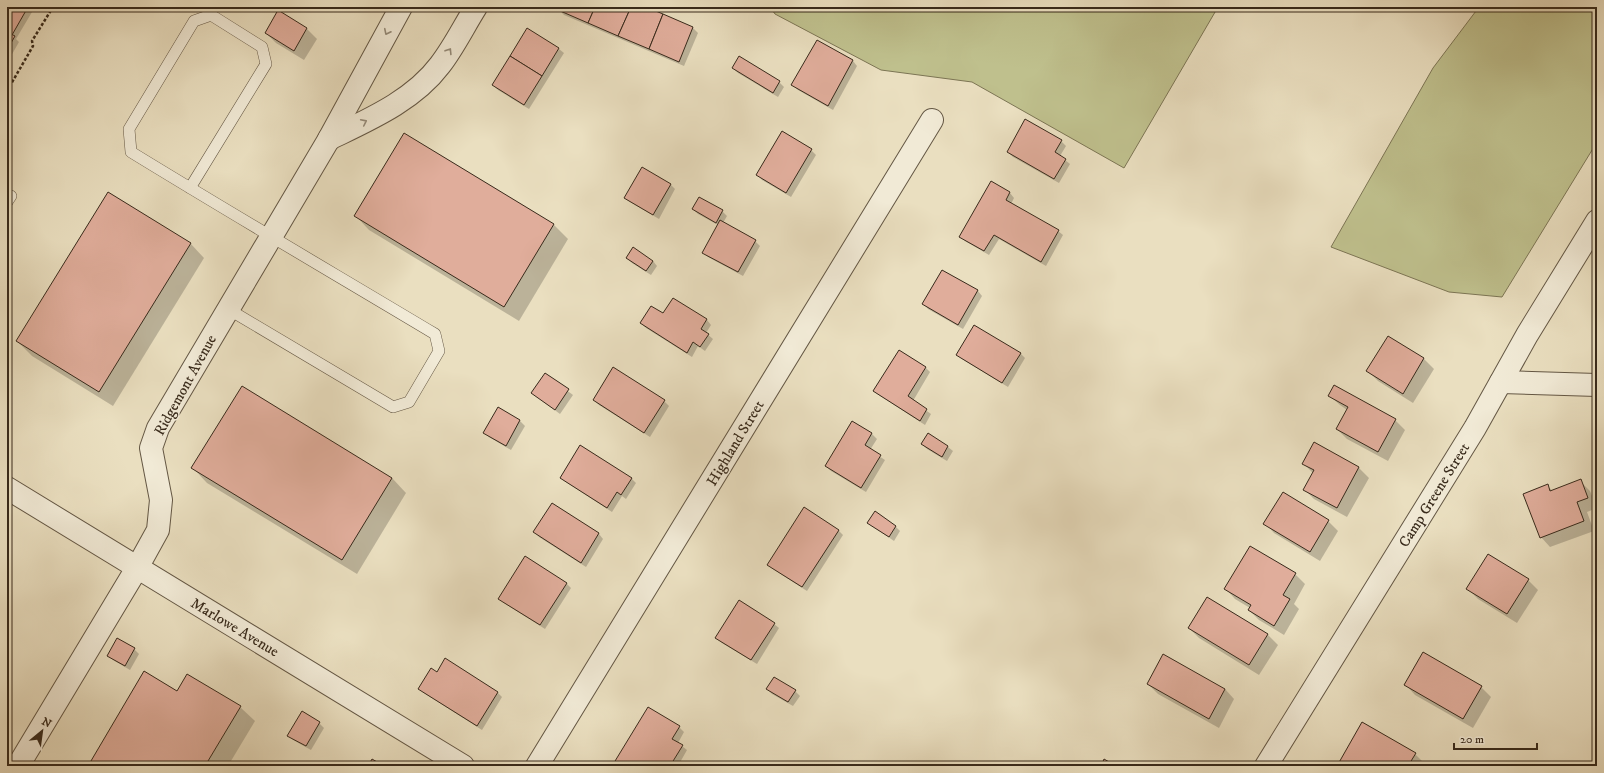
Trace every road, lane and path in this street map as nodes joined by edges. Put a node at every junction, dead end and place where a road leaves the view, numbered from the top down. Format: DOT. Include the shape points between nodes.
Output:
graph roads {
  1 [pos="53,7"];
  2 [pos="401,7"];
  3 [pos="476,7"];
  4 [pos="7,91"];
  5 [pos="932,120"];
  6 [pos="327,142"];
  7 [pos="190,188"];
  8 [pos="1597,221"];
  9 [pos="270,236"];
  10 [pos="228,309"];
  11 [pos="1501,382"];
  12 [pos="1597,385"];
  13 [pos="7,488"];
  14 [pos="137,568"];
  15 [pos="18,766"];
  16 [pos="463,766"];
  17 [pos="538,766"];
  18 [pos="1266,766"];
  1 -- 4 [label="path" via="32,41 33,46"];
  2 -- 6 [label="street, Ridgemont Avenue, one-way"];
  6 -- 3 [label="street, one-way" via="381,114 412,92 440,65"];
  5 -- 17 [label="street, Highland Street"];
  6 -- 9 [label="street, Ridgemont Avenue"];
  7 -- 7 [label="lane" via="131,152 129,129 194,22 211,15 262,46 266,64"];
  7 -- 9 [label="lane"];
  8 -- 11 [label="street, Camp Greene Street"];
  9 -- 10 [label="street, Ridgemont Avenue"];
  9 -- 10 [label="lane" via="435,334 439,351 409,402 393,407"];
  10 -- 14 [label="street, Ridgemont Avenue" via="158,428 151,448 160,500 158,530"];
  11 -- 12 [label="street"];
  11 -- 18 [label="street, Camp Greene Street" via="1476,428"];
  13 -- 14 [label="street, Marlowe Avenue"];
  14 -- 15 [label="street, Ridgemont Avenue"];
  14 -- 16 [label="street, Marlowe Avenue"];
}
